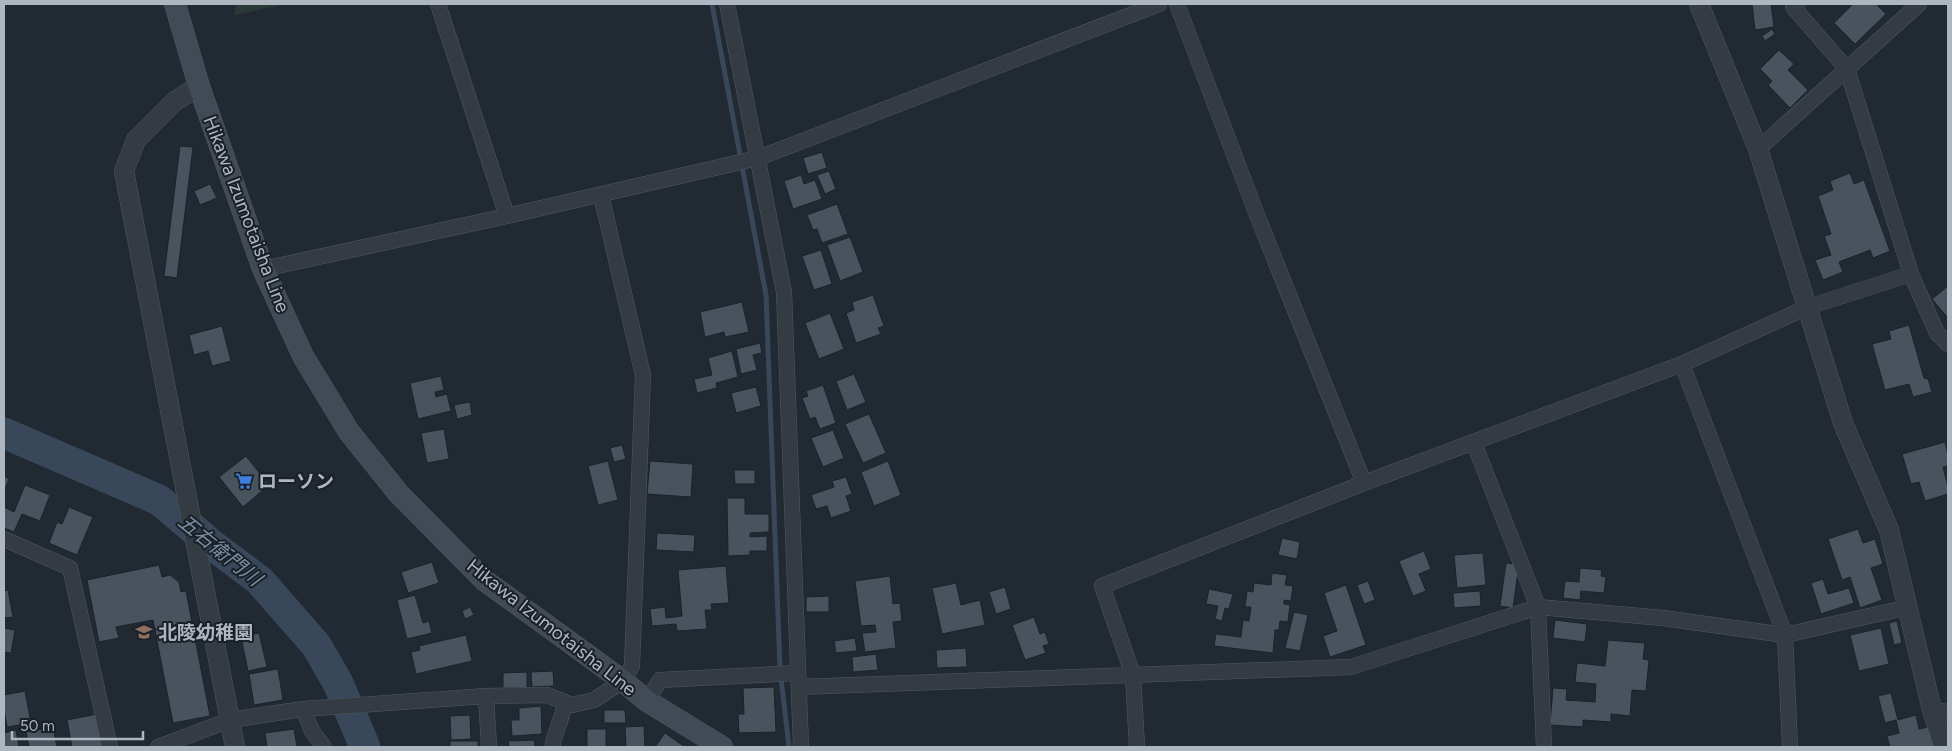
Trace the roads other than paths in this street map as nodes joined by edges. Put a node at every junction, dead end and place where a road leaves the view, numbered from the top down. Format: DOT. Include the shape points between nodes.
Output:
graph roads {
  1 [pos="175,4"];
  2 [pos="438,4"];
  3 [pos="727,4"];
  4 [pos="1159,4"];
  5 [pos="1178,4"];
  6 [pos="1699,4"];
  7 [pos="1796,4"];
  8 [pos="1919,4"];
  9 [pos="1846,69"];
  10 [pos="198,86"];
  11 [pos="1758,149"];
  12 [pos="758,158"];
  13 [pos="601,194"];
  14 [pos="507,216"];
  15 [pos="263,268"];
  16 [pos="1911,274"];
  17 [pos="1808,307"];
  18 [pos="1948,344"];
  19 [pos="1682,364"];
  20 [pos="1474,443"];
  21 [pos="1364,483"];
  22 [pos="4,539"];
  23 [pos="1538,607"];
  24 [pos="1909,607"];
  25 [pos="1785,635"];
  26 [pos="1134,675"];
  27 [pos="798,680"];
  28 [pos="623,681"];
  29 [pos="486,696"];
  30 [pos="647,701"];
  31 [pos="566,702"];
  32 [pos="303,708"];
  33 [pos="1940,711"];
  34 [pos="230,720"];
  35 [pos="110,747"];
  36 [pos="158,747"];
  37 [pos="235,747"];
  38 [pos="324,747"];
  39 [pos="489,747"];
  40 [pos="553,747"];
  41 [pos="722,747"];
  42 [pos="801,747"];
  43 [pos="1137,747"];
  44 [pos="1544,747"];
  45 [pos="1790,747"];
  46 [pos="1944,747"];
  1 -- 10 [label="main road, Hikawa Izumotaisha Line"];
  2 -- 14 [label="street"];
  3 -- 12 [label="street"];
  4 -- 12 [label="street"];
  5 -- 21 [label="street" via="1257,215"];
  6 -- 11 [label="street"];
  7 -- 9 [label="street" via="1793,7"];
  8 -- 9 [label="street"];
  9 -- 11 [label="street"];
  9 -- 16 [label="street"];
  10 -- 15 [label="main road, Hikawa Izumotaisha Line"];
  10 -- 34 [label="street" via="136,140 124,171"];
  11 -- 17 [label="street"];
  12 -- 13 [label="street"];
  12 -- 27 [label="street" via="784,292"];
  13 -- 14 [label="street"];
  13 -- 28 [label="street" via="643,375 632,666"];
  14 -- 15 [label="street"];
  15 -- 28 [label="main road, Hikawa Izumotaisha Line" via="303,356 348,432 399,494 484,580"];
  16 -- 17 [label="street"];
  16 -- 18 [label="street" via="1937,333"];
  17 -- 19 [label="street"];
  17 -- 24 [label="street" via="1843,422 1889,530"];
  19 -- 20 [label="street"];
  19 -- 25 [label="street"];
  20 -- 21 [label="street"];
  20 -- 23 [label="street"];
  21 -- 26 [label="street" via="1102,586"];
  22 -- 35 [label="street" via="70,568"];
  23 -- 25 [label="street" via="1663,618"];
  23 -- 26 [label="street" via="1351,668"];
  23 -- 44 [label="street"];
  24 -- 25 [label="street"];
  24 -- 33 [label="street"];
  25 -- 45 [label="street"];
  26 -- 27 [label="street"];
  26 -- 43 [label="street"];
  27 -- 30 [label="street" via="660,680"];
  27 -- 42 [label="street"];
  28 -- 30 [label="main road, Hikawa Izumotaisha Line"];
  28 -- 31 [label="street" via="594,700 572,705"];
  29 -- 31 [label="street" via="548,695"];
  29 -- 32 [label="street"];
  29 -- 39 [label="street"];
  30 -- 41 [label="main road, Hikawa Izumotaisha Line"];
  31 -- 40 [label="street"];
  32 -- 34 [label="street"];
  32 -- 38 [label="street" via="312,731"];
  33 -- 46 [label="street"];
  34 -- 36 [label="street"];
  34 -- 37 [label="street"];
}
